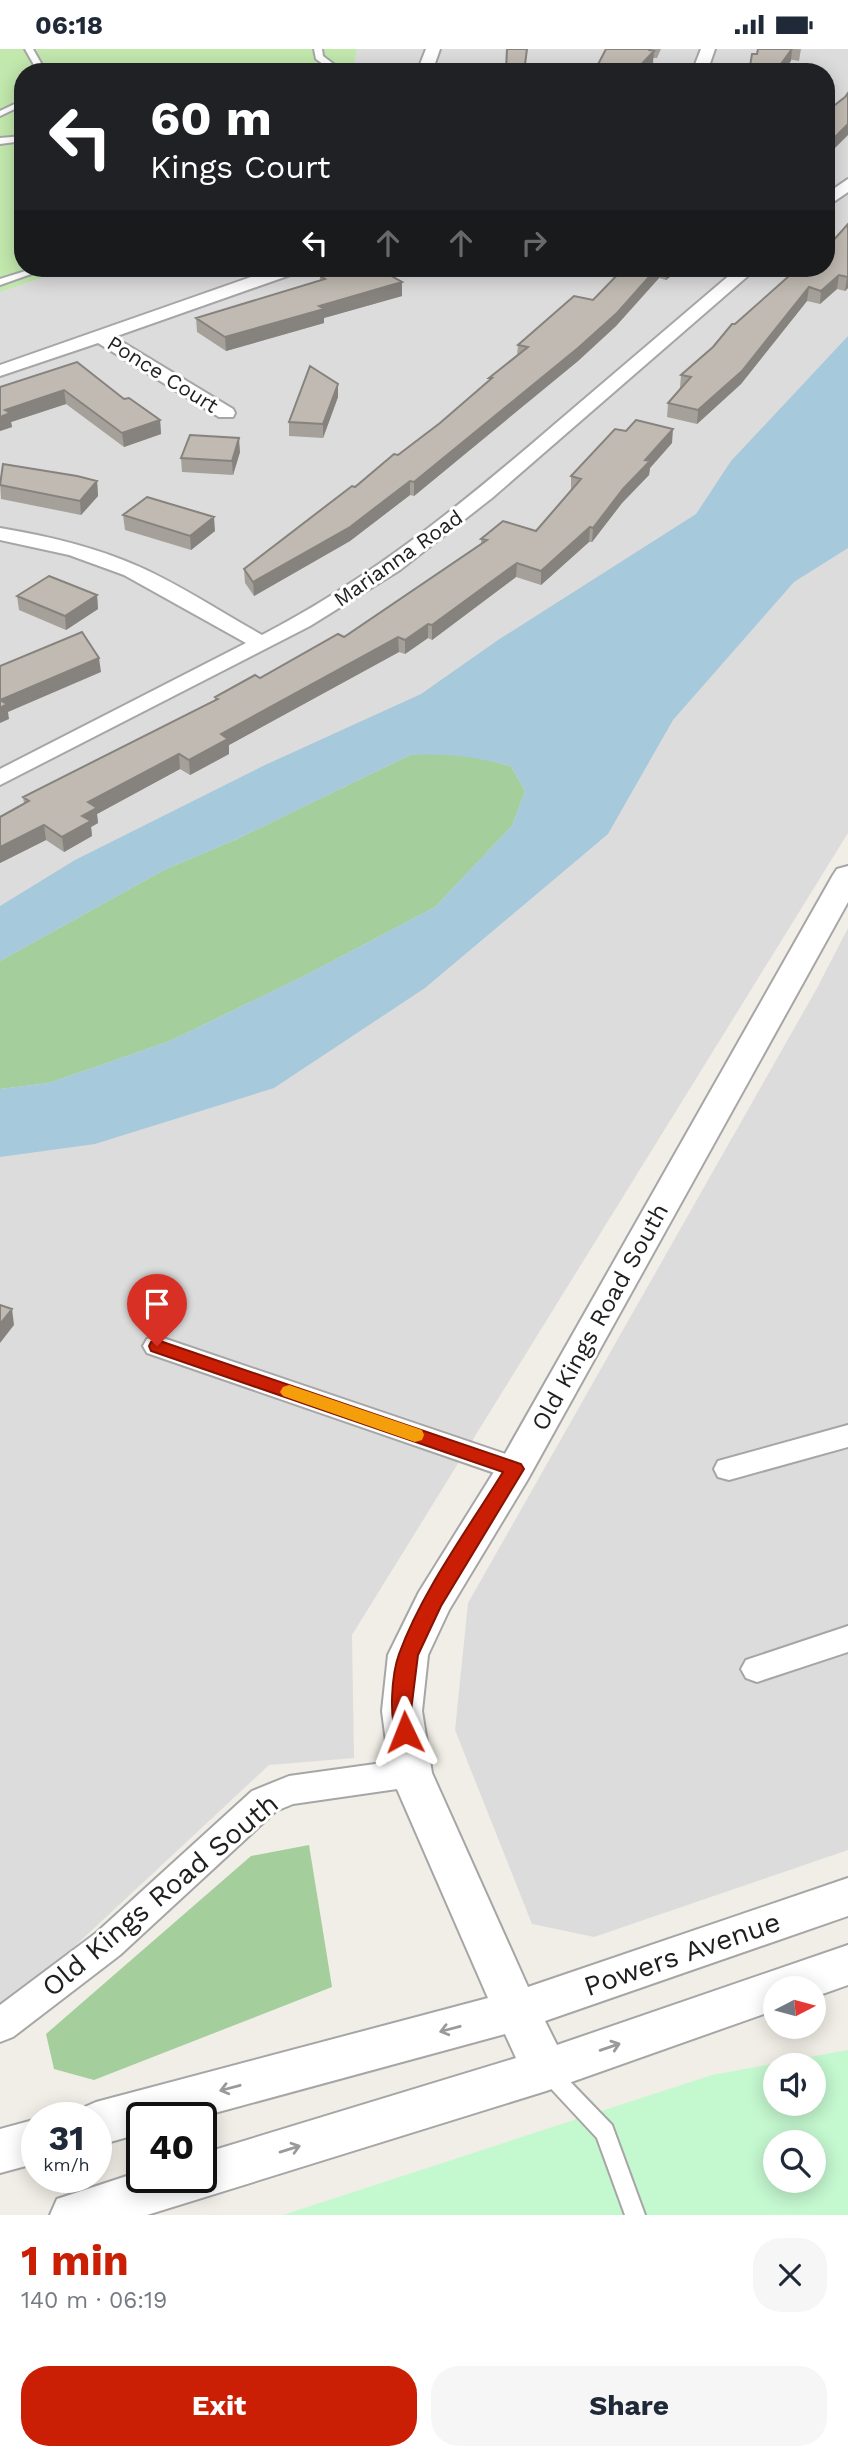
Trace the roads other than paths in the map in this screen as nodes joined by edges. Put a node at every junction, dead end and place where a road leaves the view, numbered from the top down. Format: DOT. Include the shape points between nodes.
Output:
graph roads {
  1 [pos="318,49"];
  2 [pos="327,63"];
  3 [pos="267,277"];
  4 [pos="737,277"];
  5 [pos="100,336"];
  6 [pos="0,370"];
  7 [pos="226,413"];
  8 [pos="0,534"];
  9 [pos="261,643"];
  10 [pos="0,778"];
  11 [pos="848,875"];
  12 [pos="157,1346"];
  13 [pos="848,1436"];
  14 [pos="514,1469"];
  15 [pos="729,1469"];
  16 [pos="848,1639"];
  17 [pos="757,1669"];
  18 [pos="411,1773"];
  19 [pos="848,1896"];
  20 [pos="848,1965"];
  21 [pos="816,1976"];
  22 [pos="763,1994"];
  23 [pos="516,2011"];
  24 [pos="0,2026"];
  25 [pos="546,2070"];
  26 [pos="112,2121"];
  27 [pos="21,2145"];
  28 [pos="0,2151"];
  29 [pos="217,2171"];
  30 [pos="145,2193"];
  31 [pos="74,2215"];
  32 [pos="635,2215"];
  1 -- 2 [label="lane" via="319,57"];
  3 -- 5 [label="street"];
  4 -- 9 [label="street, Marianna Road" via="434,535 362,587"];
  5 -- 6 [label="street"];
  5 -- 7 [label="street, Ponce Court"];
  8 -- 9 [label="street" via="43,541 104,560 149,579"];
  9 -- 10 [label="street, Marianna Road"];
  11 -- 14 [label="street, Old Kings Road South"];
  12 -- 14 [label="street"];
  13 -- 15 [label="street"];
  14 -- 18 [label="street, Old Kings Road South" via="433,1603 408,1655 401,1711"];
  16 -- 17 [label="street"];
  18 -- 23 [label="street, Old Kings Road South"];
  18 -- 24 [label="street, Old Kings Road South" via="289,1790 264,1801 108,1944"];
  19 -- 23 [label="street, Powers Avenue"];
  20 -- 21 [label="street"];
  25 -- 22 [label="street, one-way"];
  23 -- 25 [label="street, Old Kings Road South"];
  23 -- 26 [label="street, one-way"];
  29 -- 25 [label="street, one-way"];
  25 -- 32 [label="lane" via="605,2132"];
  27 -- 28 [label="street"];
  30 -- 31 [label="street"];
}
